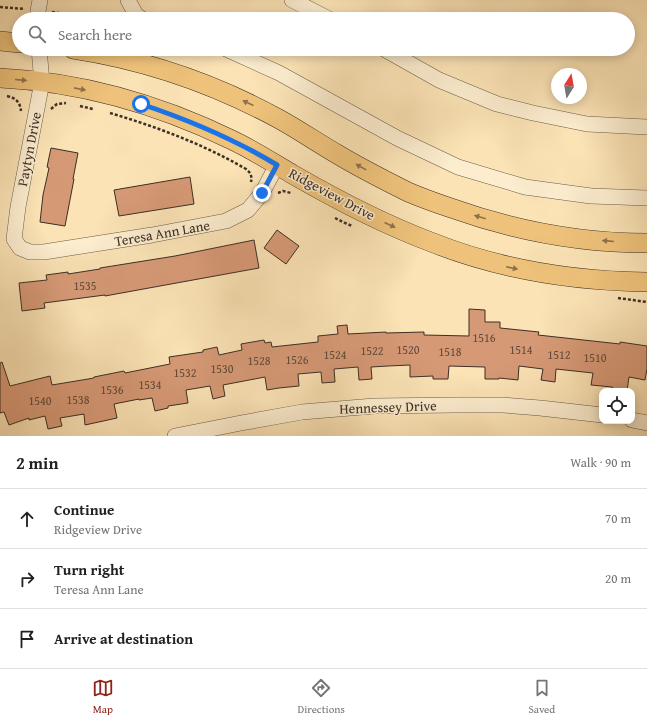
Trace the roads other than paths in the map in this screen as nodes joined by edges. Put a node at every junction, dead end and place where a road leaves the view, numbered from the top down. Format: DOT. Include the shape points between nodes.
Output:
graph roads {
  1 [pos="40,0"];
  2 [pos="128,0"];
  3 [pos="292,0"];
  4 [pos="39,12"];
  5 [pos="134,12"];
  6 [pos="315,12"];
  7 [pos="0,41"];
  8 [pos="12,42"];
  9 [pos="40,56"];
  10 [pos="108,56"];
  11 [pos="241,56"];
  12 [pos="396,56"];
  13 [pos="42,82"];
  14 [pos="1,87"];
  15 [pos="647,127"];
  16 [pos="277,165"];
  17 [pos="647,198"];
  18 [pos="647,242"];
  19 [pos="20,248"];
  20 [pos="606,280"];
  21 [pos="647,282"];
  22 [pos="647,287"];
  23 [pos="599,415"];
  24 [pos="635,421"];
  25 [pos="647,423"];
  26 [pos="175,436"];
  1 -- 4 [label="street"];
  2 -- 5 [label="street"];
  3 -- 6 [label="street"];
  7 -- 8 [label="main road"];
  9 -- 13 [label="street, Paytyn Drive"];
  18 -- 10 [label="main road, one-way" via="611,241 552,234 465,213 436,203 402,189 336,154 279,119 219,90 157,68"];
  11 -- 17 [label="street" via="279,73 397,138 458,167 525,187 591,196"];
  12 -- 15 [label="street" via="439,80 497,104 587,124"];
  14 -- 13 [label="main road, Ridgeview Drive, one-way"];
  13 -- 16 [label="main road, Ridgeview Drive, one-way" via="109,95 173,114 233,140"];
  13 -- 19 [label="street, Paytyn Drive" via="15,227 14,239"];
  16 -- 19 [label="street, Teresa Ann Lane" via="262,193 248,210 226,221 44,252 30,252"];
  16 -- 20 [label="main road, Ridgeview Drive, one-way" via="360,211 459,253 532,272"];
  20 -- 21 [label="main road, Ridgeview Drive"];
  20 -- 22 [label="street"];
  23 -- 26 [label="street, Hennessey Drive" via="503,405 374,406 302,412"];
  24 -- 25 [label="street"];
}
